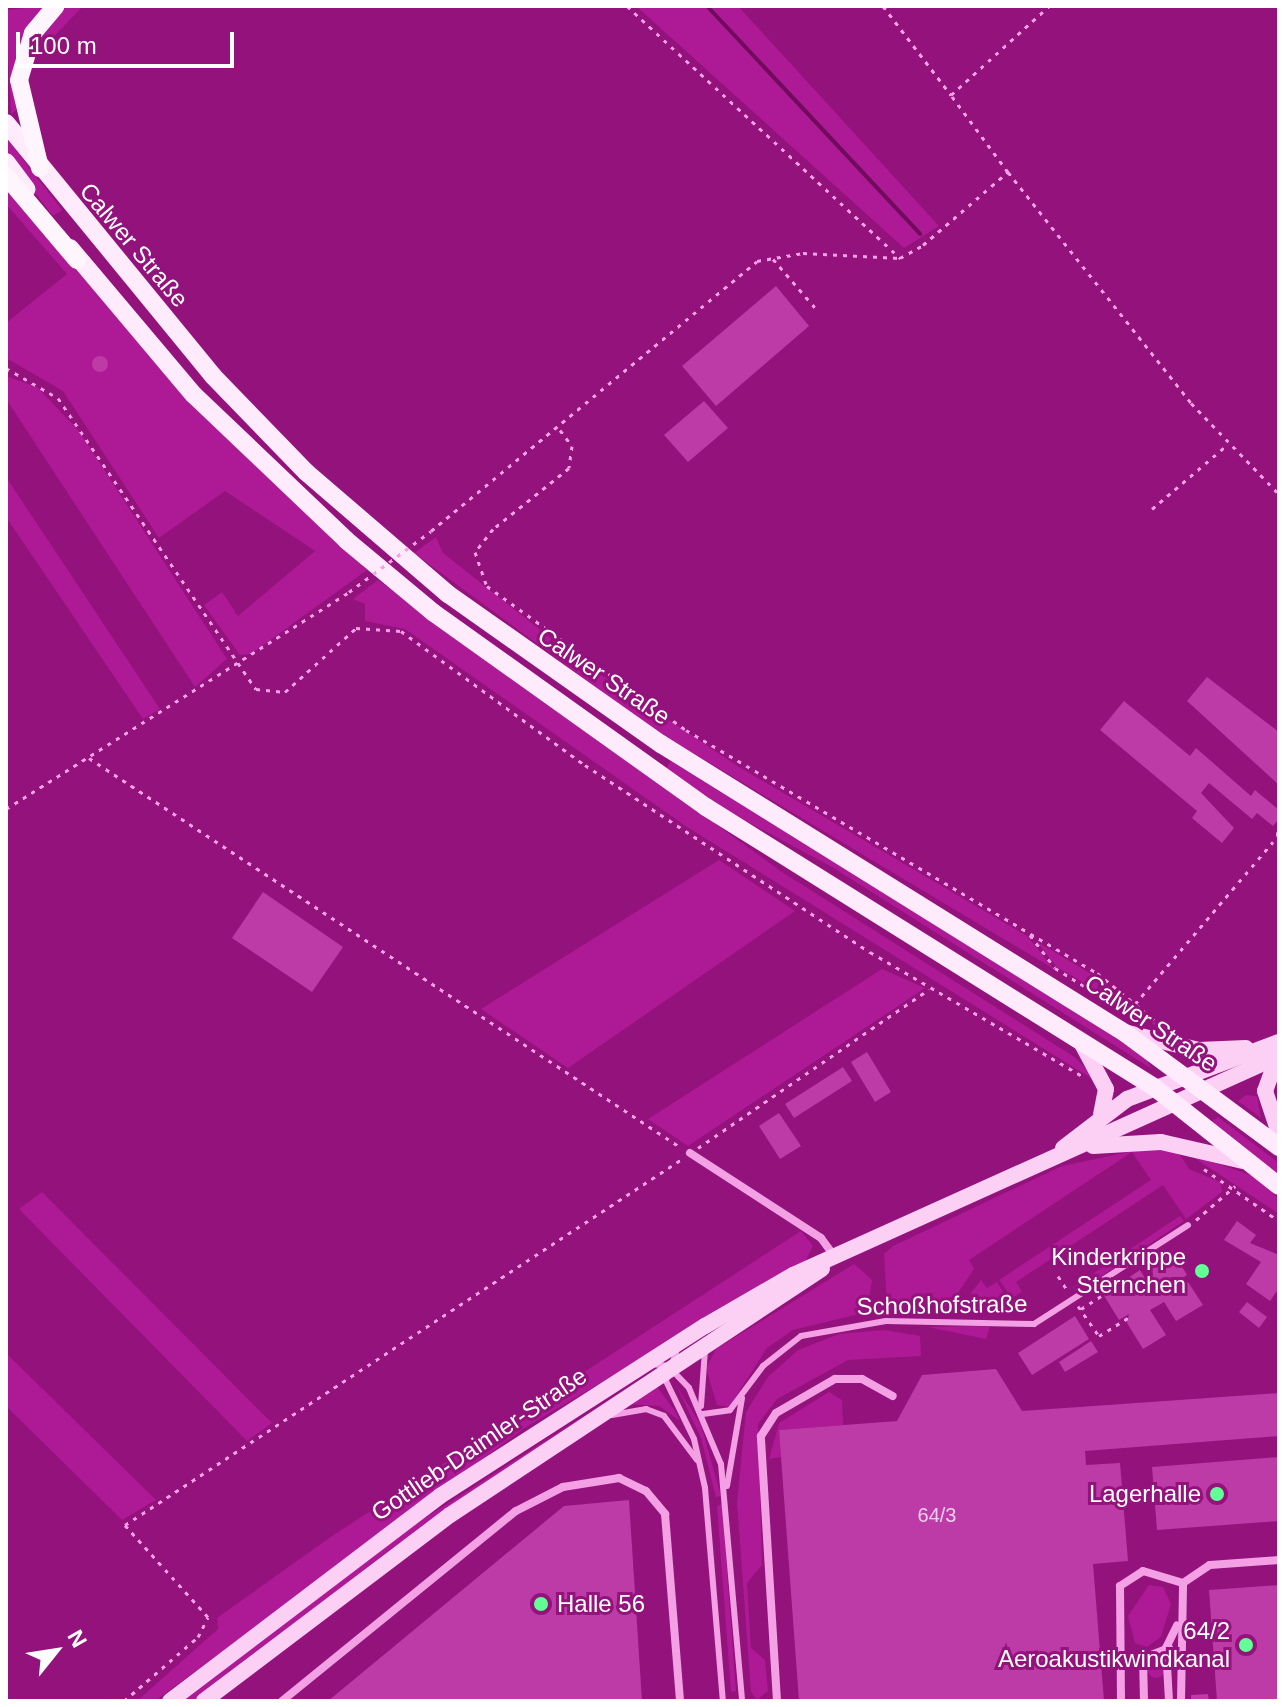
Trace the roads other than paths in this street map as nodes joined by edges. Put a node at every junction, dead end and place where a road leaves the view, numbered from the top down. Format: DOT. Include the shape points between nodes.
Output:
graph roads {
  1 [pos="56,6"];
  2 [pos="6,123"];
  3 [pos="6,162"];
  4 [pos="40,168"];
  5 [pos="6,176"];
  6 [pos="77,260"];
  7 [pos="1125,1033"];
  8 [pos="1079,1039"];
  9 [pos="1260,1048"];
  10 [pos="1278,1052"];
  11 [pos="1187,1075"];
  12 [pos="1154,1087"];
  13 [pos="1208,1091"];
  14 [pos="1175,1104"];
  15 [pos="1101,1115"];
  16 [pos="1279,1133"];
  17 [pos="1083,1146"];
  18 [pos="1279,1147"];
  19 [pos="690,1153"];
  20 [pos="1048,1159"];
  21 [pos="1251,1163"];
  22 [pos="1279,1186"];
  23 [pos="1188,1225"];
  24 [pos="835,1259"];
  25 [pos="710,1330"];
  26 [pos="644,1363"];
  27 [pos="668,1366"];
  28 [pos="743,1395"];
  29 [pos="893,1396"];
  30 [pos="702,1412"];
  31 [pos="594,1421"];
  32 [pos="700,1466"];
  33 [pos="727,1493"];
  34 [pos="1279,1560"];
  35 [pos="1183,1583"];
  36 [pos="1179,1621"];
  37 [pos="1178,1647"];
  38 [pos="1166,1648"];
  39 [pos="170,1701"];
  40 [pos="204,1701"];
  41 [pos="282,1701"];
  42 [pos="680,1701"];
  43 [pos="723,1701"];
  44 [pos="742,1701"];
  45 [pos="777,1701"];
  46 [pos="1121,1701"];
  47 [pos="1144,1701"];
  48 [pos="1169,1701"];
  49 [pos="1181,1701"];
  1 -- 4 [label="highway" via="33,33 19,80"];
  2 -- 4 [label="main road, Calwer Straße"];
  3 -- 6 [label="main road, Calwer Straße"];
  4 -- 7 [label="main road, Calwer Straße" via="213,376 306,472 448,594 661,744"];
  5 -- 6 [label="highway"];
  6 -- 8 [label="main road, Calwer Straße" via="272,473 434,613 693,798"];
  7 -- 9 [label="main road" via="1199,1050"];
  7 -- 11 [label="main road, Calwer Straße"];
  8 -- 12 [label="main road, Calwer Straße"];
  8 -- 15 [label="main road" via="1106,1089"];
  9 -- 10 [label="main road, Gottlieb-Daimler-Straße"];
  9 -- 11 [label="main road, Gottlieb-Daimler-Straße"];
  10 -- 13 [label="main road, Gottlieb-Daimler-Straße"];
  10 -- 16 [label="main road" via="1265,1091"];
  11 -- 12 [label="main road, Gottlieb-Daimler-Straße"];
  11 -- 13 [label="main road, Calwer Straße"];
  12 -- 14 [label="main road, Calwer Straße"];
  12 -- 15 [label="main road, Gottlieb-Daimler-Straße"];
  13 -- 14 [label="main road, Gottlieb-Daimler-Straße"];
  13 -- 18 [label="main road, Calwer Straße"];
  14 -- 17 [label="main road, Gottlieb-Daimler-Straße"];
  14 -- 21 [label="main road, Calwer Straße"];
  15 -- 20 [label="main road, Gottlieb-Daimler-Straße"];
  17 -- 20 [label="main road, Gottlieb-Daimler-Straße"];
  17 -- 21 [label="main road" via="1161,1142"];
  19 -- 24 [label="street" via="821,1238"];
  20 -- 24 [label="main road, Gottlieb-Daimler-Straße"];
  21 -- 22 [label="main road, Calwer Straße"];
  23 -- 28 [label="lane, Schoßhofstraße" via="1034,1324 924,1319 801,1336 763,1366"];
  24 -- 25 [label="main road, Gottlieb-Daimler-Straße"];
  25 -- 26 [label="main road, Gottlieb-Daimler-Straße"];
  25 -- 27 [label="main road, Gottlieb-Daimler-Straße"];
  25 -- 30 [label="lane" via="699,1369"];
  26 -- 27 [label="lane"];
  26 -- 39 [label="main road, Gottlieb-Daimler-Straße" via="428,1505"];
  27 -- 30 [label="lane"];
  27 -- 31 [label="main road, Gottlieb-Daimler-Straße"];
  27 -- 32 [label="lane" via="666,1381"];
  28 -- 30 [label="lane, Schoßhofstraße" via="730,1410"];
  28 -- 33 [label="lane, Schoßhofstraße"];
  29 -- 45 [label="street" via="862,1379 835,1379 776,1413 761,1436"];
  30 -- 33 [label="lane"];
  31 -- 32 [label="lane" via="646,1409 664,1416"];
  31 -- 40 [label="main road, Gottlieb-Daimler-Straße" via="438,1524"];
  32 -- 43 [label="lane"];
  33 -- 44 [label="lane"];
  34 -- 35 [label="street" via="1210,1565"];
  35 -- 36 [label="street"];
  35 -- 46 [label="street" via="1143,1571 1120,1586"];
  36 -- 37 [label="street"];
  36 -- 38 [label="street"];
  37 -- 38 [label="street"];
  37 -- 49 [label="street"];
  38 -- 47 [label="street" via="1143,1658"];
  38 -- 48 [label="street"];
  41 -- 42 [label="street" via="516,1511 563,1487 619,1478 646,1491 665,1514"];
}
